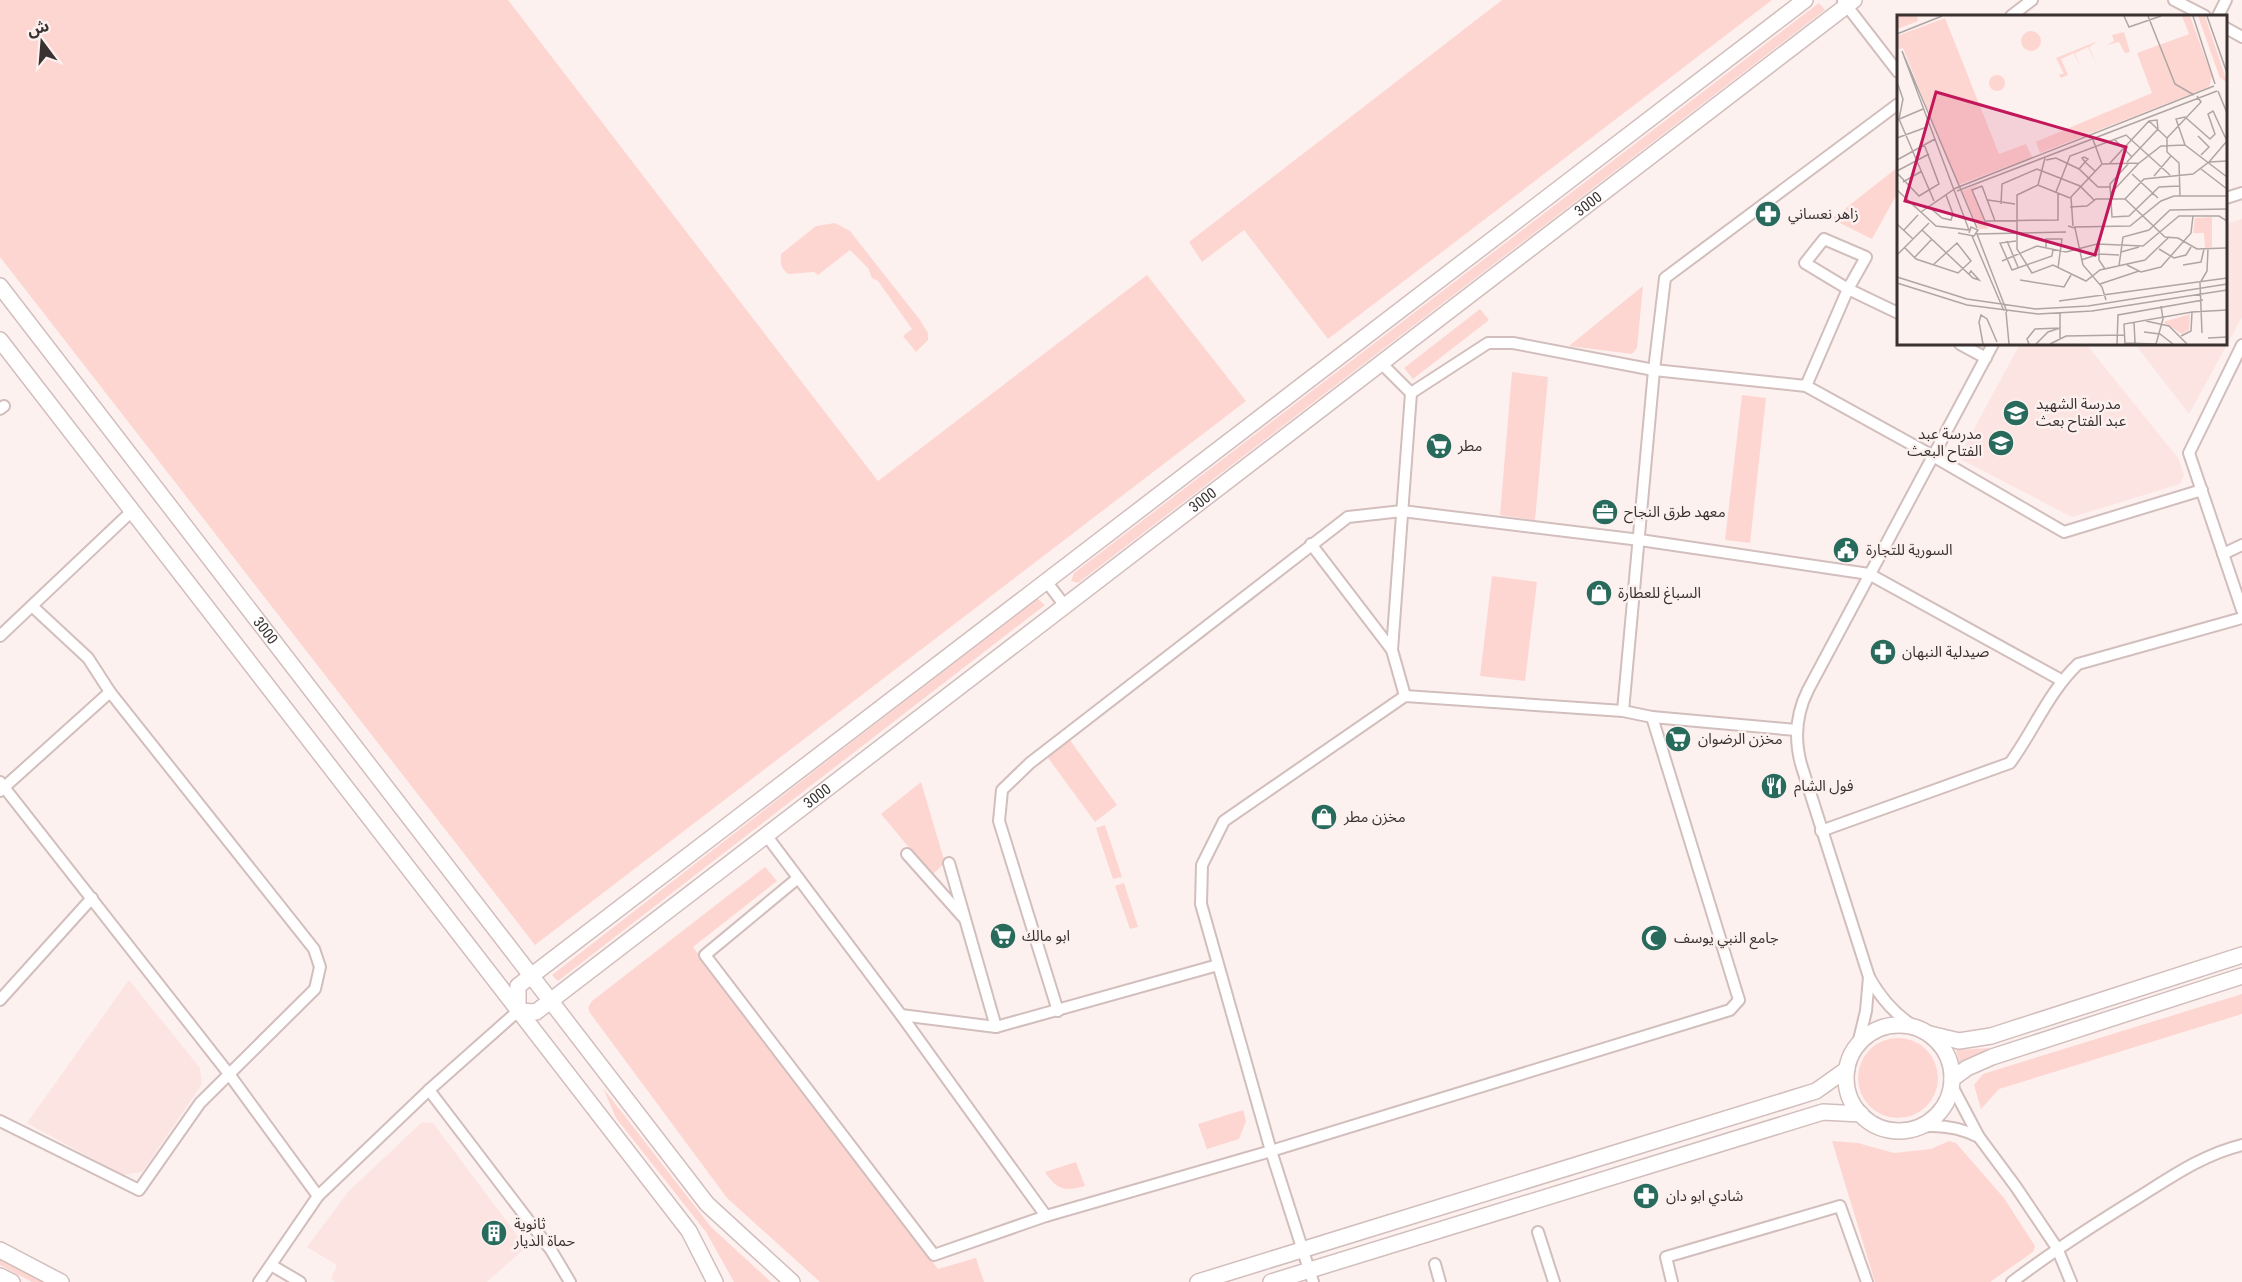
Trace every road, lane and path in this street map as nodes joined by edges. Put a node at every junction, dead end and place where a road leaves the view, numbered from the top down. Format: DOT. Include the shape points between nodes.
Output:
graph roads {
  1 [pos="1804,0"];
  2 [pos="2032,0"];
  3 [pos="2174,0"];
  4 [pos="2226,0"];
  5 [pos="1848,2"];
  6 [pos="2012,15"];
  7 [pos="2203,15"];
  8 [pos="2218,15"];
  9 [pos="2227,29"];
  10 [pos="2242,37"];
  11 [pos="1897,69"];
  12 [pos="1897,105"];
  13 [pos="2242,194"];
  14 [pos="2227,198"];
  15 [pos="0,286"];
  16 [pos="1848,289"];
  17 [pos="1897,312"];
  18 [pos="0,340"];
  19 [pos="1962,345"];
  20 [pos="1993,345"];
  21 [pos="2242,345"];
  22 [pos="1986,358"];
  23 [pos="1382,363"];
  24 [pos="1654,369"];
  25 [pos="1806,386"];
  26 [pos="1411,393"];
  27 [pos="1933,456"];
  28 [pos="2202,490"];
  29 [pos="132,511"];
  30 [pos="1402,511"];
  31 [pos="1640,540"];
  32 [pos="1311,544"];
  33 [pos="2242,545"];
  34 [pos="2223,554"];
  35 [pos="1869,574"];
  36 [pos="1046,581"];
  37 [pos="32,606"];
  38 [pos="1065,606"];
  39 [pos="2242,610"];
  40 [pos="2242,618"];
  41 [pos="0,636"];
  42 [pos="1392,650"];
  43 [pos="2061,680"];
  44 [pos="110,692"];
  45 [pos="1405,696"];
  46 [pos="1623,711"];
  47 [pos="1652,717"];
  48 [pos="1796,730"];
  49 [pos="2,786"];
  50 [pos="1821,831"];
  51 [pos="766,835"];
  52 [pos="907,854"];
  53 [pos="949,863"];
  54 [pos="798,878"];
  55 [pos="92,897"];
  56 [pos="965,920"];
  57 [pos="2242,955"];
  58 [pos="1218,965"];
  59 [pos="531,976"];
  60 [pos="2242,976"];
  61 [pos="1869,977"];
  62 [pos="0,1000"];
  63 [pos="550,1000"];
  64 [pos="518,1011"];
  65 [pos="1058,1011"];
  66 [pos="901,1015"];
  67 [pos="996,1027"];
  68 [pos="1915,1027"];
  69 [pos="1929,1034"];
  70 [pos="1858,1044"];
  71 [pos="1847,1070"];
  72 [pos="229,1074"];
  73 [pos="1952,1082"];
  74 [pos="429,1090"];
  75 [pos="1861,1114"];
  76 [pos="0,1121"];
  77 [pos="1918,1127"];
  78 [pos="1979,1137"];
  79 [pos="2242,1145"];
  80 [pos="1271,1151"];
  81 [pos="318,1196"];
  82 [pos="1046,1216"];
  83 [pos="1538,1232"];
  84 [pos="2057,1248"];
  85 [pos="0,1250"];
  86 [pos="1303,1250"];
  87 [pos="1435,1264"];
  88 [pos="271,1265"];
  89 [pos="0,1276"];
  90 [pos="1311,1276"];
  91 [pos="12,1282"];
  92 [pos="61,1282"];
  93 [pos="259,1282"];
  94 [pos="300,1282"];
  95 [pos="570,1282"];
  96 [pos="715,1282"];
  97 [pos="792,1282"];
  98 [pos="1198,1282"];
  99 [pos="1271,1282"];
  100 [pos="1440,1282"];
  101 [pos="1554,1282"];
  102 [pos="1672,1282"];
  103 [pos="1867,1282"];
  104 [pos="2012,1282"];
  105 [pos="2071,1282"];
  1 -- 36 [label="street, 3000"];
  2 -- 6 [label="street"];
  3 -- 7 [label="street"];
  4 -- 8 [label="street"];
  5 -- 11 [label="street"];
  5 -- 23 [label="street, 3000"];
  9 -- 10 [label="street"];
  12 -- 24 [label="street" via="1665,278"];
  13 -- 14 [label="street"];
  15 -- 59 [label="street, 3000"];
  16 -- 16 [label="street" via="1866,257 1824,239 1805,263"];
  16 -- 17 [label="street"];
  16 -- 25 [label="street"];
  18 -- 29 [label="street"];
  19 -- 22 [label="street"];
  20 -- 22 [label="street"];
  21 -- 28 [label="street" via="2189,453"];
  22 -- 27 [label="street"];
  23 -- 26 [label="street"];
  23 -- 38 [label="street, 3000"];
  24 -- 25 [label="street"];
  24 -- 26 [label="street" via="1513,343 1488,343"];
  24 -- 31 [label="street"];
  25 -- 27 [label="street"];
  26 -- 30 [label="street"];
  27 -- 28 [label="street" via="2064,532"];
  27 -- 35 [label="street"];
  28 -- 34 [label="street"];
  29 -- 37 [label="street"];
  29 -- 64 [label="street"];
  30 -- 31 [label="street"];
  30 -- 32 [label="street" via="1348,517"];
  30 -- 42 [label="street"];
  31 -- 35 [label="street"];
  31 -- 46 [label="street"];
  32 -- 42 [label="street"];
  32 -- 65 [label="street" via="1042,754 1002,790 999,821"];
  33 -- 34 [label="street"];
  34 -- 39 [label="street"];
  35 -- 43 [label="street"];
  35 -- 48 [label="street" via="1804,699"];
  36 -- 38 [label="street"];
  36 -- 59 [label="street, 3000"];
  37 -- 41 [label="street"];
  37 -- 44 [label="street" via="88,658"];
  38 -- 51 [label="street, 3000"];
  40 -- 43 [label="street" via="2078,664"];
  42 -- 45 [label="street"];
  43 -- 50 [label="street" via="2010,763"];
  44 -- 49 [label="street"];
  44 -- 72 [label="street" via="314,949 320,968 315,989"];
  45 -- 46 [label="street"];
  45 -- 58 [label="street" via="1224,821 1202,865 1201,904"];
  46 -- 47 [label="street"];
  47 -- 48 [label="street"];
  47 -- 80 [label="street" via="1739,1000 1730,1010"];
  48 -- 50 [label="street" via="1798,753"];
  49 -- 55 [label="street"];
  50 -- 61 [label="street"];
  51 -- 54 [label="street"];
  51 -- 63 [label="street, 3000"];
  52 -- 56 [label="street"];
  53 -- 56 [label="street"];
  54 -- 66 [label="street"];
  54 -- 82 [label="street" via="705,955 934,1254"];
  55 -- 62 [label="street"];
  55 -- 72 [label="street"];
  56 -- 67 [label="street"];
  57 -- 69 [label="street" via="1991,1036 1959,1041"];
  58 -- 65 [label="street"];
  58 -- 80 [label="street"];
  59 -- 63 [label="street, 3000"];
  59 -- 64 [label="street, 3000" via="518,986"];
  60 -- 73 [label="street" via="1992,1057 1967,1068"];
  61 -- 68 [label="street" via="1885,1001"];
  61 -- 70 [label="street"];
  63 -- 64 [label="street, 3000" via="536,1012"];
  63 -- 97 [label="street, 3000" via="707,1204"];
  64 -- 74 [label="street"];
  64 -- 96 [label="street" via="689,1231"];
  65 -- 67 [label="street"];
  66 -- 67 [label="street"];
  66 -- 82 [label="street"];
  68 -- 69 [label="street"];
  68 -- 70 [label="street" via="1884,1027"];
  69 -- 73 [label="street" via="1946,1054"];
  70 -- 71 [label="street"];
  71 -- 75 [label="street" via="1847,1086"];
  71 -- 86 [label="street" via="1816,1091"];
  72 -- 76 [label="street" via="200,1103 139,1190"];
  72 -- 81 [label="street"];
  73 -- 77 [label="street" via="1941,1111"];
  73 -- 78 [label="street"];
  74 -- 81 [label="street"];
  74 -- 95 [label="street" via="551,1250"];
  75 -- 77 [label="street" via="1887,1130"];
  75 -- 90 [label="street" via="1823,1112"];
  77 -- 78 [label="street" via="1956,1127"];
  78 -- 84 [label="street"];
  79 -- 84 [label="street" via="2185,1168"];
  80 -- 82 [label="street"];
  80 -- 86 [label="street"];
  81 -- 88 [label="street"];
  83 -- 101 [label="street"];
  84 -- 104 [label="street"];
  84 -- 105 [label="street"];
  85 -- 92 [label="street"];
  86 -- 90 [label="street"];
  86 -- 98 [label="street"];
  87 -- 100 [label="street"];
  88 -- 93 [label="street"];
  88 -- 94 [label="street"];
  89 -- 91 [label="street"];
  90 -- 99 [label="street"];
  102 -- 103 [label="street" via="1666,1257 1840,1206"];
}
